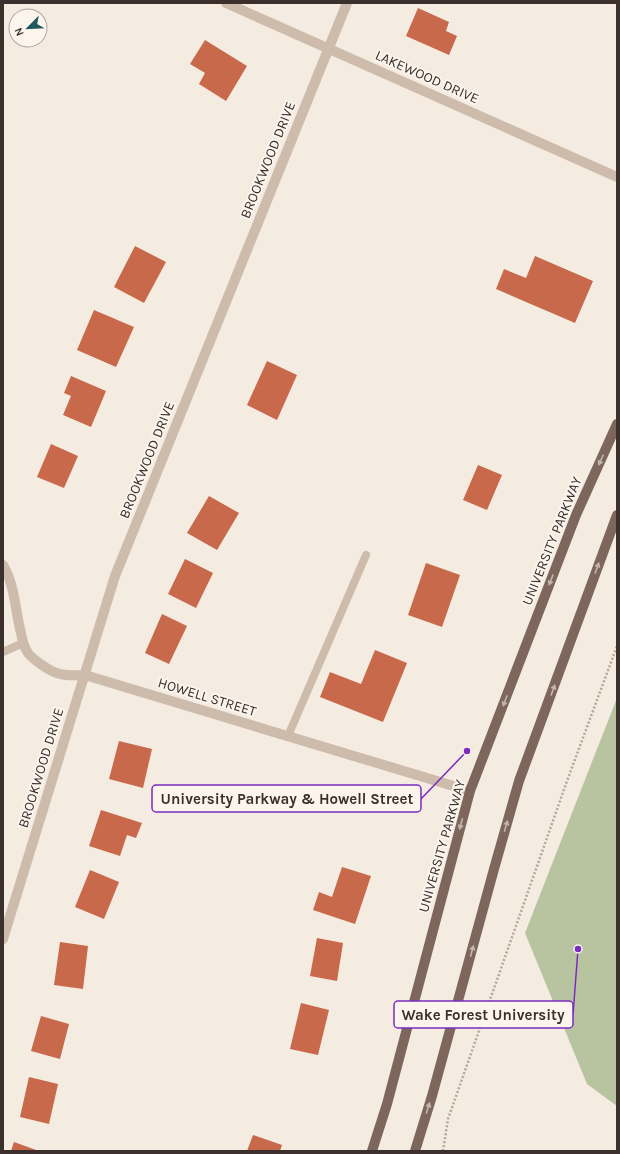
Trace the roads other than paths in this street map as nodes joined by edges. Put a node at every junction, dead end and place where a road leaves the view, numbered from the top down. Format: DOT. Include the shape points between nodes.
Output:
graph roads {
  1 [pos="226,3"];
  2 [pos="346,3"];
  3 [pos="328,49"];
  4 [pos="617,177"];
  5 [pos="617,424"];
  6 [pos="617,515"];
  7 [pos="366,555"];
  8 [pos="3,565"];
  9 [pos="23,643"];
  10 [pos="3,652"];
  11 [pos="85,675"];
  12 [pos="288,736"];
  13 [pos="470,790"];
  14 [pos="3,939"];
  15 [pos="416,1149"];
  16 [pos="372,1151"];
  1 -- 3 [label="street, LAKEWOOD DRIVE"];
  2 -- 3 [label="street, BROOKWOOD DRIVE"];
  3 -- 4 [label="street, LAKEWOOD DRIVE"];
  3 -- 11 [label="street, BROOKWOOD DRIVE" via="115,576"];
  5 -- 13 [label="main road, UNIVERSITY PARKWAY, one-way" via="576,515"];
  15 -- 6 [label="main road, one-way" via="519,782"];
  7 -- 12 [label="lane"];
  8 -- 9 [label="street, HOWELL STREET" via="15,597"];
  9 -- 10 [label="lane"];
  9 -- 11 [label="street, HOWELL STREET" via="33,658 48,670 66,676"];
  11 -- 12 [label="street, HOWELL STREET"];
  11 -- 14 [label="street, BROOKWOOD DRIVE"];
  12 -- 13 [label="street, HOWELL STREET"];
  13 -- 16 [label="main road, UNIVERSITY PARKWAY, one-way"];
}
